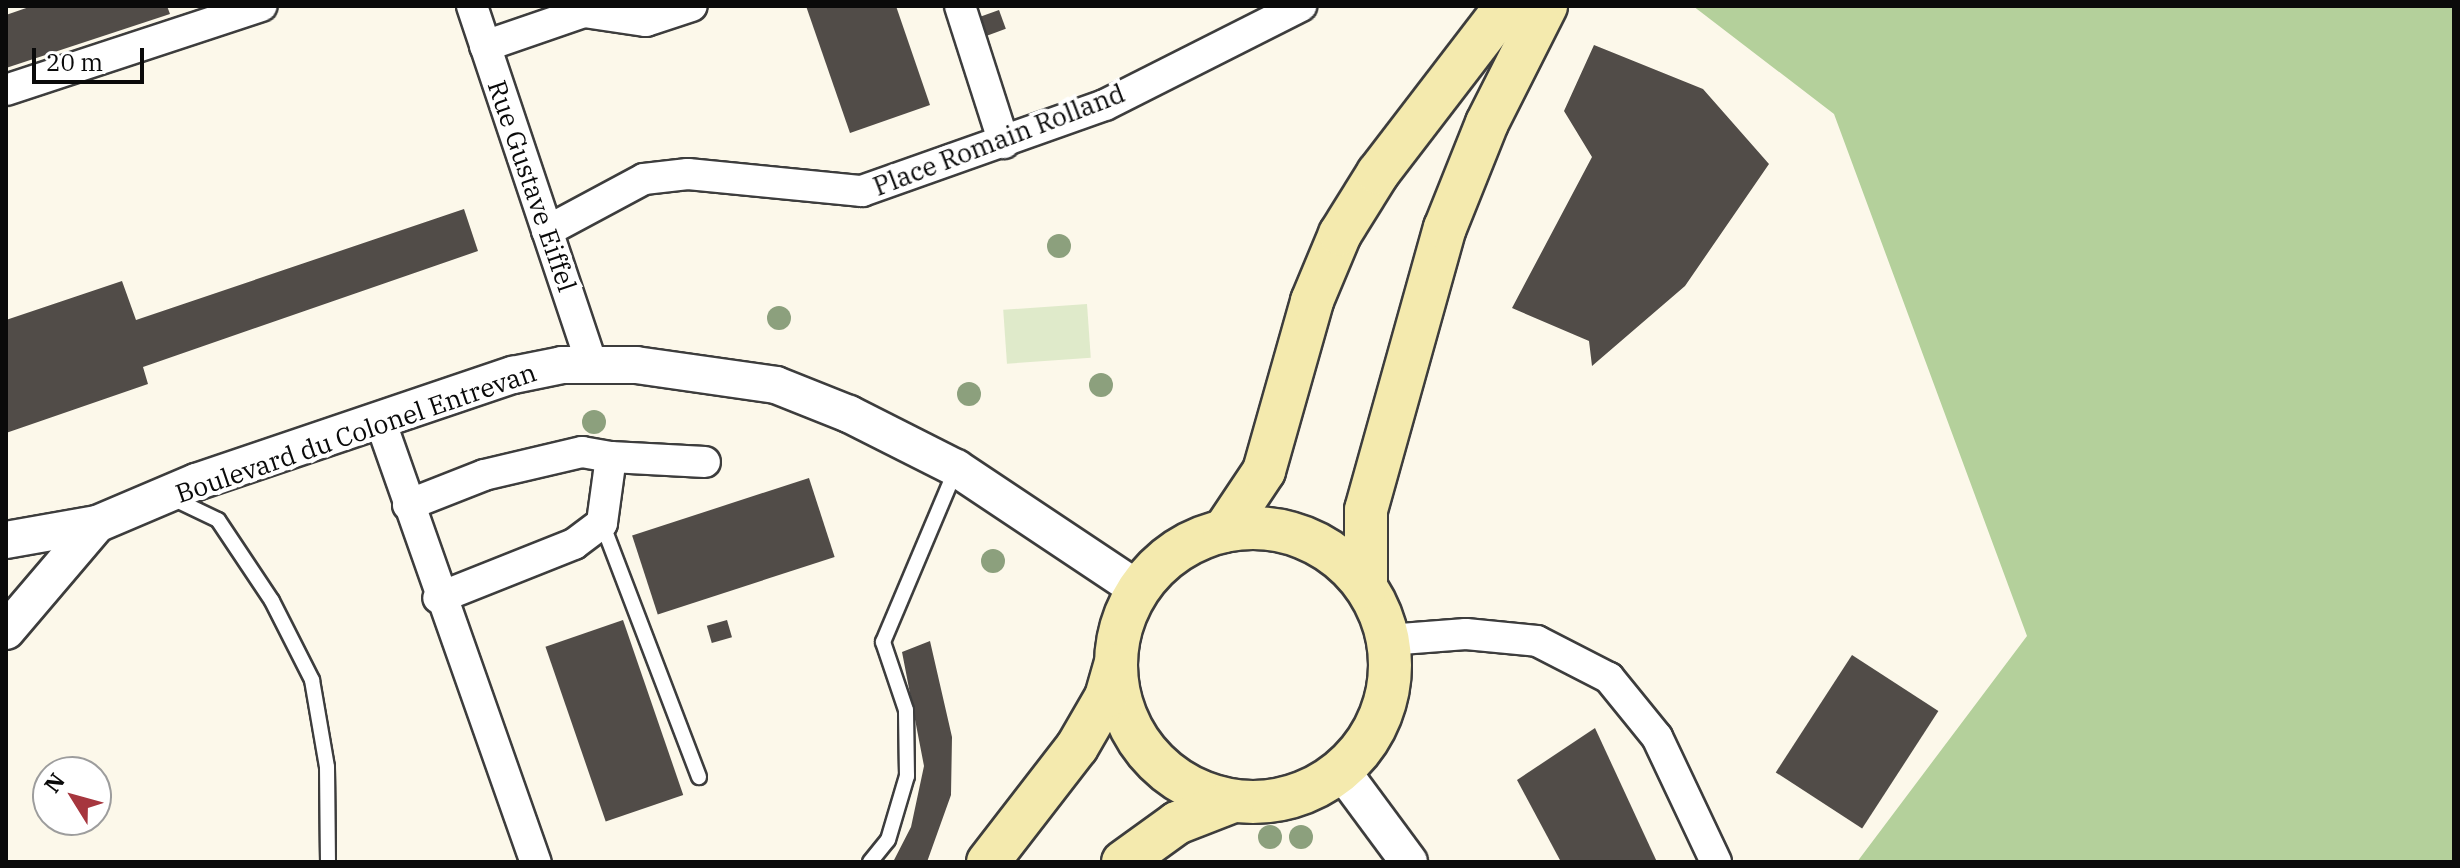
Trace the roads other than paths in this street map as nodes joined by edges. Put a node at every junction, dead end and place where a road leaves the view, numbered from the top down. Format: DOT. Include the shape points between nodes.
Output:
graph roads {
  1 [pos="262,6"];
  2 [pos="472,6"];
  3 [pos="692,6"];
  4 [pos="960,6"];
  5 [pos="1301,6"];
  6 [pos="1506,6"];
  7 [pos="1546,6"];
  8 [pos="202,15"];
  9 [pos="485,46"];
  10 [pos="6,90"];
  11 [pos="1004,143"];
  12 [pos="547,231"];
  13 [pos="592,365"];
  14 [pos="380,420"];
  15 [pos="611,457"];
  16 [pos="705,462"];
  17 [pos="956,468"];
  18 [pos="168,496"];
  19 [pos="408,505"];
  20 [pos="602,523"];
  21 [pos="97,524"];
  22 [pos="1224,531"];
  23 [pos="6,540"];
  24 [pos="1366,587"];
  25 [pos="1139,590"];
  26 [pos="438,598"];
  27 [pos="6,631"];
  28 [pos="1388,640"];
  29 [pos="1116,664"];
  30 [pos="1341,770"];
  31 [pos="699,777"];
  32 [pos="1233,801"];
  33 [pos="328,862"];
  34 [pos="536,862"];
  35 [pos="870,862"];
  36 [pos="988,862"];
  37 [pos="1123,862"];
  38 [pos="1409,862"];
  39 [pos="1716,862"];
  1 -- 8 [label="street"];
  2 -- 9 [label="street, Rue Gustave Eiffel"];
  3 -- 9 [label="street" via="646,21 584,12"];
  4 -- 11 [label="street"];
  5 -- 11 [label="street, Place Romain Rolland" via="1105,105"];
  6 -- 22 [label="main road" via="1378,173 1340,234 1312,301 1264,471"];
  7 -- 24 [label="main road" via="1487,123 1445,228 1366,510"];
  8 -- 10 [label="street"];
  9 -- 12 [label="street, Rue Gustave Eiffel"];
  11 -- 12 [label="street, Place Romain Rolland" via="862,191 688,174 644,179"];
  12 -- 13 [label="street, Rue Gustave Eiffel"];
  13 -- 14 [label="street, Boulevard du Colonel Entrevan" via="513,375"];
  13 -- 17 [label="street, Boulevard du Colonel Entrevan" via="705,372 776,385"];
  14 -- 18 [label="street, Boulevard du Colonel Entrevan"];
  14 -- 19 [label="street"];
  15 -- 16 [label="street"];
  15 -- 19 [label="street" via="582,452 484,475"];
  15 -- 20 [label="street"];
  17 -- 25 [label="street, Boulevard du Colonel Entrevan"];
  17 -- 35 [label="lane" via="883,642 906,710 907,776 888,840"];
  18 -- 21 [label="street, Boulevard du Colonel Entrevan"];
  18 -- 33 [label="lane" via="218,520 272,601 312,680 327,767"];
  19 -- 26 [label="street"];
  20 -- 26 [label="street" via="574,544"];
  20 -- 31 [label="lane"];
  21 -- 23 [label="street, Boulevard du Colonel Entrevan"];
  21 -- 27 [label="street, Boulevard du Colonel Entrevan"];
  22 -- 24 [label="main road" via="1278,530 1304,537 1349,566"];
  22 -- 25 [label="main road" via="1176,552"];
  24 -- 28 [label="main road"];
  25 -- 29 [label="main road" via="1119,638"];
  26 -- 34 [label="street"];
  28 -- 30 [label="main road" via="1382,712"];
  28 -- 39 [label="street" via="1466,634 1537,641 1609,678 1657,737"];
  29 -- 32 [label="main road" via="1124,712 1149,754 1187,785"];
  29 -- 36 [label="main road" via="1106,697 1077,747"];
  30 -- 32 [label="main road" via="1308,790 1271,801"];
  30 -- 38 [label="street"];
  32 -- 37 [label="main road" via="1177,823"];
}
